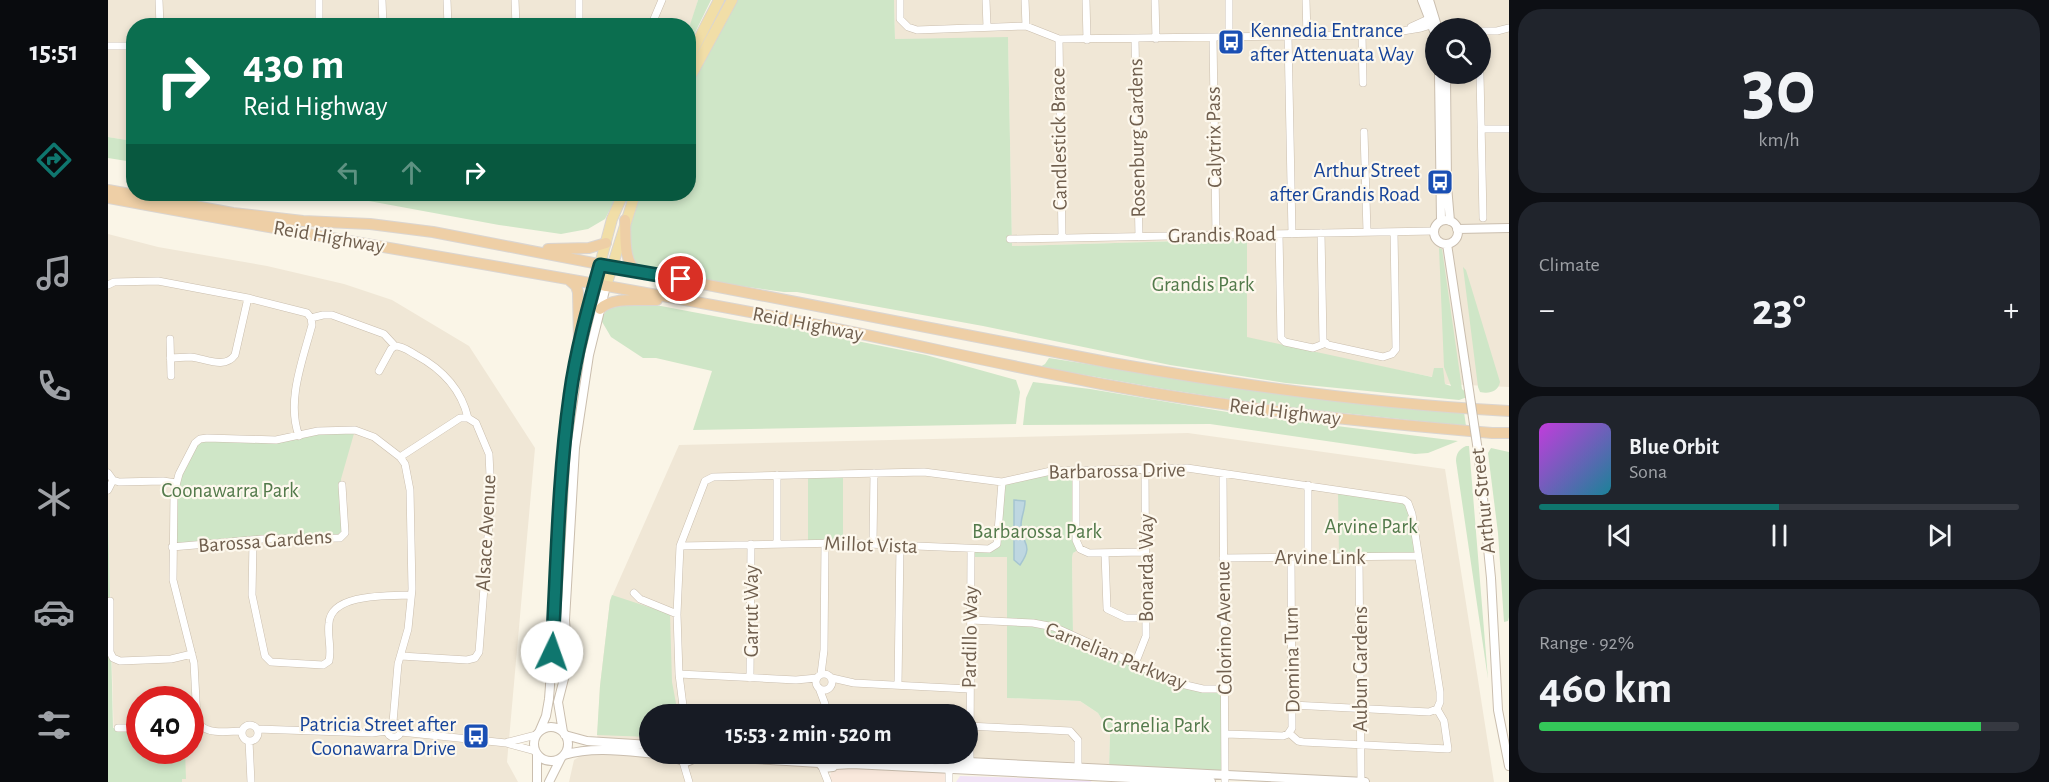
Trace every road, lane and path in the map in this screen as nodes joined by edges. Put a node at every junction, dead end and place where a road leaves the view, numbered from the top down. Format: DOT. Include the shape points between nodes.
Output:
graph roads {
  1 [pos="159,0"];
  2 [pos="319,0"];
  3 [pos="382,0"];
  4 [pos="447,0"];
  5 [pos="515,0"];
  6 [pos="579,0"];
  7 [pos="662,0"];
  8 [pos="719,0"];
  9 [pos="732,0"];
  10 [pos="900,0"];
  11 [pos="986,0"];
  12 [pos="1025,0"];
  13 [pos="1086,0"];
  14 [pos="1155,0"];
  15 [pos="1229,0"];
  16 [pos="1306,0"];
  17 [pos="1422,0"];
  18 [pos="1429,0"];
  19 [pos="160,18"];
  20 [pos="320,18"];
  21 [pos="383,18"];
  22 [pos="448,18"];
  23 [pos="516,18"];
  24 [pos="579,18"];
  25 [pos="654,18"];
  26 [pos="1431,18"];
  27 [pos="1432,18"];
  28 [pos="1425,24"];
  29 [pos="1026,26"];
  30 [pos="987,27"];
  31 [pos="1509,28"];
  32 [pos="1491,31"];
  33 [pos="1362,34"];
  34 [pos="1288,36"];
  35 [pos="1307,36"];
  36 [pos="1229,37"];
  37 [pos="1213,38"];
  38 [pos="1059,39"];
  39 [pos="1135,39"];
  40 [pos="1156,39"];
  41 [pos="1087,40"];
  42 [pos="696,45"];
  43 [pos="108,46"];
  44 [pos="126,46"];
  45 [pos="696,66"];
  46 [pos="1363,83"];
  47 [pos="1439,84"];
  48 [pos="1446,84"];
  49 [pos="1480,84"];
  50 [pos="1481,129"];
  51 [pos="1509,129"];
  52 [pos="1364,132"];
  53 [pos="108,190"];
  54 [pos="126,193"];
  55 [pos="108,198"];
  56 [pos="168,201"];
  57 [pos="620,201"];
  58 [pos="632,201"];
  59 [pos="1483,218"];
  60 [pos="625,220"];
  61 [pos="1446,221"];
  62 [pos="1509,228"];
  63 [pos="1457,229"];
  64 [pos="1434,231"];
  65 [pos="433,232"];
  66 [pos="1367,232"];
  67 [pos="1394,232"];
  68 [pos="1321,233"];
  69 [pos="1279,234"];
  70 [pos="1292,234"];
  71 [pos="1216,235"];
  72 [pos="1139,237"];
  73 [pos="1062,238"];
  74 [pos="1010,239"];
  75 [pos="606,243"];
  76 [pos="1447,244"];
  77 [pos="605,266"];
  78 [pos="636,271"];
  79 [pos="568,279"];
  80 [pos="108,285"];
  81 [pos="600,285"];
  82 [pos="248,298"];
  83 [pos="678,299"];
  84 [pos="600,309"];
  85 [pos="311,318"];
  86 [pos="170,339"];
  87 [pos="579,343"];
  88 [pos="1326,343"];
  89 [pos="395,346"];
  90 [pos="170,358"];
  91 [pos="380,372"];
  92 [pos="171,376"];
  93 [pos="1509,411"];
  94 [pos="468,418"];
  95 [pos="1509,433"];
  96 [pos="299,436"];
  97 [pos="400,457"];
  98 [pos="1145,469"];
  99 [pos="1076,470"];
  100 [pos="874,472"];
  101 [pos="108,473"];
  102 [pos="1223,474"];
  103 [pos="777,475"];
  104 [pos="113,480"];
  105 [pos="1002,482"];
  106 [pos="176,483"];
  107 [pos="342,485"];
  108 [pos="1308,485"];
  109 [pos="108,490"];
  110 [pos="253,541"];
  111 [pos="777,543"];
  112 [pos="825,543"];
  113 [pos="873,543"];
  114 [pos="751,544"];
  115 [pos="900,544"];
  116 [pos="680,546"];
  117 [pos="172,547"];
  118 [pos="971,549"];
  119 [pos="1145,552"];
  120 [pos="1105,553"];
  121 [pos="1418,555"];
  122 [pos="1291,557"];
  123 [pos="1308,557"];
  124 [pos="1359,557"];
  125 [pos="1223,558"];
  126 [pos="634,593"];
  127 [pos="411,595"];
  128 [pos="110,601"];
  129 [pos="677,615"];
  130 [pos="1146,618"];
  131 [pos="971,620"];
  132 [pos="192,654"];
  133 [pos="401,656"];
  134 [pos="1135,664"];
  135 [pos="679,674"];
  136 [pos="750,678"];
  137 [pos="822,680"];
  138 [pos="854,683"];
  139 [pos="898,685"];
  140 [pos="196,686"];
  141 [pos="831,687"];
  142 [pos="969,689"];
  143 [pos="1225,689"];
  144 [pos="683,704"];
  145 [pos="825,704"];
  146 [pos="969,704"];
  147 [pos="1292,705"];
  148 [pos="1361,708"];
  149 [pos="1437,709"];
  150 [pos="393,722"];
  151 [pos="978,726"];
  152 [pos="118,728"];
  153 [pos="126,728"];
  154 [pos="204,729"];
  155 [pos="257,729"];
  156 [pos="242,731"];
  157 [pos="387,731"];
  158 [pos="401,732"];
  159 [pos="538,733"];
  160 [pos="565,733"];
  161 [pos="1289,733"];
  162 [pos="1225,734"];
  163 [pos="249,741"];
  164 [pos="506,743"];
  165 [pos="639,744"];
  166 [pos="1361,745"];
  167 [pos="536,753"];
  168 [pos="639,753"];
  169 [pos="563,756"];
  170 [pos="1509,759"];
  171 [pos="978,761"];
  172 [pos="807,764"];
  173 [pos="938,764"];
  174 [pos="954,764"];
  175 [pos="820,765"];
  176 [pos="949,765"];
  177 [pos="834,766"];
  178 [pos="1509,766"];
  179 [pos="1078,767"];
  180 [pos="1225,779"];
  181 [pos="1275,780"];
  182 [pos="250,782"];
  183 [pos="537,782"];
  184 [pos="549,782"];
  185 [pos="828,782"];
  186 [pos="949,782"];
  187 [pos="1211,782"];
  188 [pos="1363,782"];
  1 -- 19 [label="street"];
  2 -- 20 [label="street"];
  3 -- 21 [label="street"];
  4 -- 22 [label="street"];
  5 -- 23 [label="street"];
  6 -- 24 [label="street"];
  7 -- 25 [label="street"];
  8 -- 42 [label="main road"];
  9 -- 45 [label="main road"];
  10 -- 30 [label="street" via="900,19 917,30"];
  11 -- 30 [label="street"];
  12 -- 29 [label="street"];
  13 -- 41 [label="street"];
  14 -- 40 [label="street"];
  15 -- 36 [label="street"];
  16 -- 35 [label="street"];
  17 -- 26 [label="street"];
  18 -- 27 [label="street"];
  28 -- 33 [label="street" via="1401,32"];
  29 -- 30 [label="street"];
  29 -- 38 [label="street"];
  31 -- 32 [label="street"];
  33 -- 35 [label="street"];
  33 -- 46 [label="street"];
  34 -- 35 [label="street"];
  34 -- 36 [label="street"];
  34 -- 70 [label="street"];
  36 -- 37 [label="street"];
  37 -- 40 [label="street"];
  37 -- 71 [label="street, Calytrix Pass"];
  38 -- 41 [label="street"];
  38 -- 73 [label="street, Candlestick Brace"];
  39 -- 40 [label="street"];
  39 -- 41 [label="street"];
  39 -- 72 [label="street, Rosenburg Gardens"];
  43 -- 44 [label="street"];
  47 -- 61 [label="street"];
  48 -- 61 [label="street"];
  49 -- 50 [label="street"];
  50 -- 51 [label="street"];
  50 -- 59 [label="street"];
  52 -- 66 [label="street"];
  53 -- 54 [label="highway, Reid Highway"];
  55 -- 79 [label="highway, Reid Highway"];
  56 -- 65 [label="highway, Reid Highway" via="233,213"];
  57 -- 75 [label="main road"];
  58 -- 60 [label="main road"];
  60 -- 77 [label="main road"];
  60 -- 78 [label="highway" via="628,256"];
  61 -- 63 [label="street"];
  61 -- 64 [label="street" via="1436,225"];
  62 -- 63 [label="street"];
  63 -- 76 [label="street" via="1456,239"];
  64 -- 67 [label="street, Grandis Road"];
  64 -- 76 [label="street" via="1436,239"];
  65 -- 75 [label="highway" via="453,230 544,249 589,248"];
  65 -- 77 [label="highway, Reid Highway"];
  66 -- 67 [label="street, Grandis Road"];
  66 -- 68 [label="street, Grandis Road"];
  67 -- 88 [label="street" via="1396,349 1383,357"];
  68 -- 70 [label="street, Grandis Road"];
  68 -- 88 [label="street"];
  69 -- 70 [label="street, Grandis Road"];
  69 -- 71 [label="street, Grandis Road"];
  69 -- 88 [label="street" via="1281,338 1313,348"];
  71 -- 72 [label="street, Grandis Road"];
  72 -- 73 [label="street, Grandis Road"];
  73 -- 74 [label="street, Grandis Road"];
  75 -- 77 [label="main road"];
  76 -- 170 [label="street, Arthur Street, bridge" via="1479,458 1498,710"];
  77 -- 78 [label="highway, Reid Highway"];
  77 -- 81 [label="main road"];
  78 -- 93 [label="highway, Reid Highway" via="1166,372 1384,402"];
  79 -- 81 [label="highway, Reid Highway"];
  79 -- 87 [label="highway" via="578,292"];
  80 -- 82 [label="street" via="158,280"];
  81 -- 83 [label="highway, Reid Highway"];
  81 -- 84 [label="street"];
  81 -- 87 [label="street"];
  82 -- 85 [label="street" via="302,311"];
  82 -- 90 [label="street" via="231,360 220,363"];
  83 -- 84 [label="highway" via="617,301"];
  83 -- 95 [label="highway, Reid Highway" via="1163,394 1272,411"];
  84 -- 160 [label="street" via="575,448 565,621 568,663 558,702"];
  85 -- 89 [label="street" via="333,315 384,334"];
  85 -- 96 [label="street" via="295,394"];
  86 -- 90 [label="street"];
  87 -- 159 [label="street" via="563,456 549,699"];
  89 -- 91 [label="street"];
  89 -- 94 [label="street" via="442,371 465,405"];
  90 -- 92 [label="street"];
  94 -- 97 [label="street" via="460,418"];
  94 -- 133 [label="street, Alsace Avenue" via="476,423 489,454 492,497 479,652 467,660"];
  96 -- 97 [label="street" via="318,431 365,432"];
  96 -- 106 [label="street" via="276,440 200,439"];
  97 -- 127 [label="street" via="410,490"];
  98 -- 99 [label="street, Barbarossa Drive"];
  98 -- 102 [label="street, Barbarossa Drive" via="1187,468"];
  98 -- 119 [label="street, Bonarda Way"];
  99 -- 105 [label="street, Barbarossa Drive" via="1041,472"];
  99 -- 120 [label="street" via="1076,540 1084,552"];
  100 -- 103 [label="street, Barbarossa Drive"];
  100 -- 105 [label="street, Barbarossa Drive" via="937,473"];
  100 -- 113 [label="street"];
  101 -- 104 [label="street"];
  102 -- 108 [label="street, Barbarossa Drive"];
  102 -- 125 [label="street, Colorino Avenue"];
  103 -- 111 [label="street"];
  103 -- 116 [label="street, Barbarossa Drive" via="708,478"];
  104 -- 106 [label="street"];
  104 -- 109 [label="street"];
  105 -- 118 [label="street, Millot Vista" via="998,544 988,549"];
  106 -- 117 [label="street"];
  107 -- 110 [label="street, Barossa Gardens" via="345,533 340,538"];
  108 -- 121 [label="street, Barbarossa Drive" via="1404,500 1413,514"];
  108 -- 123 [label="street"];
  110 -- 117 [label="street, Barossa Gardens"];
  110 -- 127 [label="street" via="252,595 265,656 271,662 323,665 331,653 328,622 333,610 371,596"];
  111 -- 112 [label="street, Millot Vista"];
  111 -- 114 [label="street, Millot Vista"];
  112 -- 113 [label="street, Millot Vista"];
  112 -- 137 [label="street"];
  113 -- 115 [label="street, Millot Vista"];
  114 -- 116 [label="street, Millot Vista"];
  114 -- 136 [label="street, Garrut Way"];
  115 -- 118 [label="street, Millot Vista"];
  115 -- 139 [label="street"];
  116 -- 129 [label="street, Barbarossa Drive"];
  117 -- 132 [label="street" via="174,589"];
  118 -- 131 [label="street, Pardillo Way"];
  119 -- 120 [label="street"];
  119 -- 130 [label="street, Bonarda Way"];
  120 -- 130 [label="street" via="1107,609 1121,617"];
  121 -- 124 [label="street, Arvine Link"];
  121 -- 149 [label="street, Barbarossa Drive" via="1440,692"];
  122 -- 123 [label="street, Arvine Link"];
  122 -- 125 [label="street, Arvine Link"];
  122 -- 147 [label="street, Domina Turn"];
  123 -- 124 [label="street, Arvine Link"];
  124 -- 148 [label="street, Aubun Gardens"];
  125 -- 143 [label="street, Colorino Avenue"];
  126 -- 129 [label="street"];
  127 -- 133 [label="street"];
  128 -- 132 [label="street" via="113,658 120,662"];
  129 -- 135 [label="street, Barbarossa Drive"];
  130 -- 134 [label="street, Bonarda Way" via="1146,636"];
  131 -- 134 [label="street, Carnelian Parkway" via="1054,627"];
  131 -- 142 [label="street, Pardillo Way"];
  132 -- 140 [label="street"];
  133 -- 150 [label="street"];
  134 -- 143 [label="street, Carnelian Parkway" via="1185,686"];
  135 -- 136 [label="street"];
  135 -- 144 [label="street, Barbarossa Drive"];
  136 -- 137 [label="street"];
  137 -- 138 [label="street"];
  137 -- 141 [label="street"];
  137 -- 141 [label="street" via="825,690"];
  137 -- 145 [label="street"];
  138 -- 139 [label="street"];
  138 -- 141 [label="street"];
  139 -- 142 [label="street"];
  141 -- 145 [label="street"];
  142 -- 146 [label="street, Pardillo Way"];
  143 -- 162 [label="street, Colorino Avenue"];
  147 -- 148 [label="street"];
  147 -- 161 [label="street, Domina Turn"];
  148 -- 149 [label="street" via="1429,712"];
  148 -- 166 [label="street, Aubun Gardens"];
  149 -- 166 [label="street" via="1444,722 1448,749"];
  150 -- 157 [label="street"];
  150 -- 158 [label="street"];
  151 -- 179 [label="street" via="1070,731 1078,740"];
  152 -- 153 [label="street"];
  154 -- 156 [label="street"];
  155 -- 156 [label="street" via="251,725"];
  155 -- 157 [label="street"];
  155 -- 163 [label="street" via="256,737"];
  156 -- 163 [label="street"];
  157 -- 158 [label="street" via="392,737"];
  158 -- 164 [label="street"];
  159 -- 160 [label="street" via="552,727"];
  159 -- 164 [label="street"];
  159 -- 167 [label="street" via="533,743"];
  160 -- 165 [label="street" via="587,741"];
  160 -- 169 [label="street" via="568,746"];
  161 -- 162 [label="street, Domina Turn"];
  161 -- 166 [label="street" via="1298,741"];
  162 -- 180 [label="street, Colorino Avenue"];
  163 -- 182 [label="street"];
  164 -- 167 [label="street"];
  166 -- 188 [label="street, Aubun Gardens"];
  167 -- 169 [label="street" via="550,762"];
  167 -- 183 [label="street"];
  168 -- 169 [label="street" via="582,750"];
  169 -- 184 [label="street"];
  170 -- 178 [label="street, Arthur Street"];
  171 -- 179 [label="street"];
  172 -- 175 [label="street"];
  173 -- 176 [label="street"];
  174 -- 176 [label="street"];
  175 -- 177 [label="street"];
  175 -- 185 [label="street"];
  176 -- 177 [label="street"];
  176 -- 186 [label="street"];
  176 -- 187 [label="street"];
  177 -- 185 [label="street"];
  179 -- 180 [label="street"];
  180 -- 181 [label="street"];
  181 -- 188 [label="street"];
}
